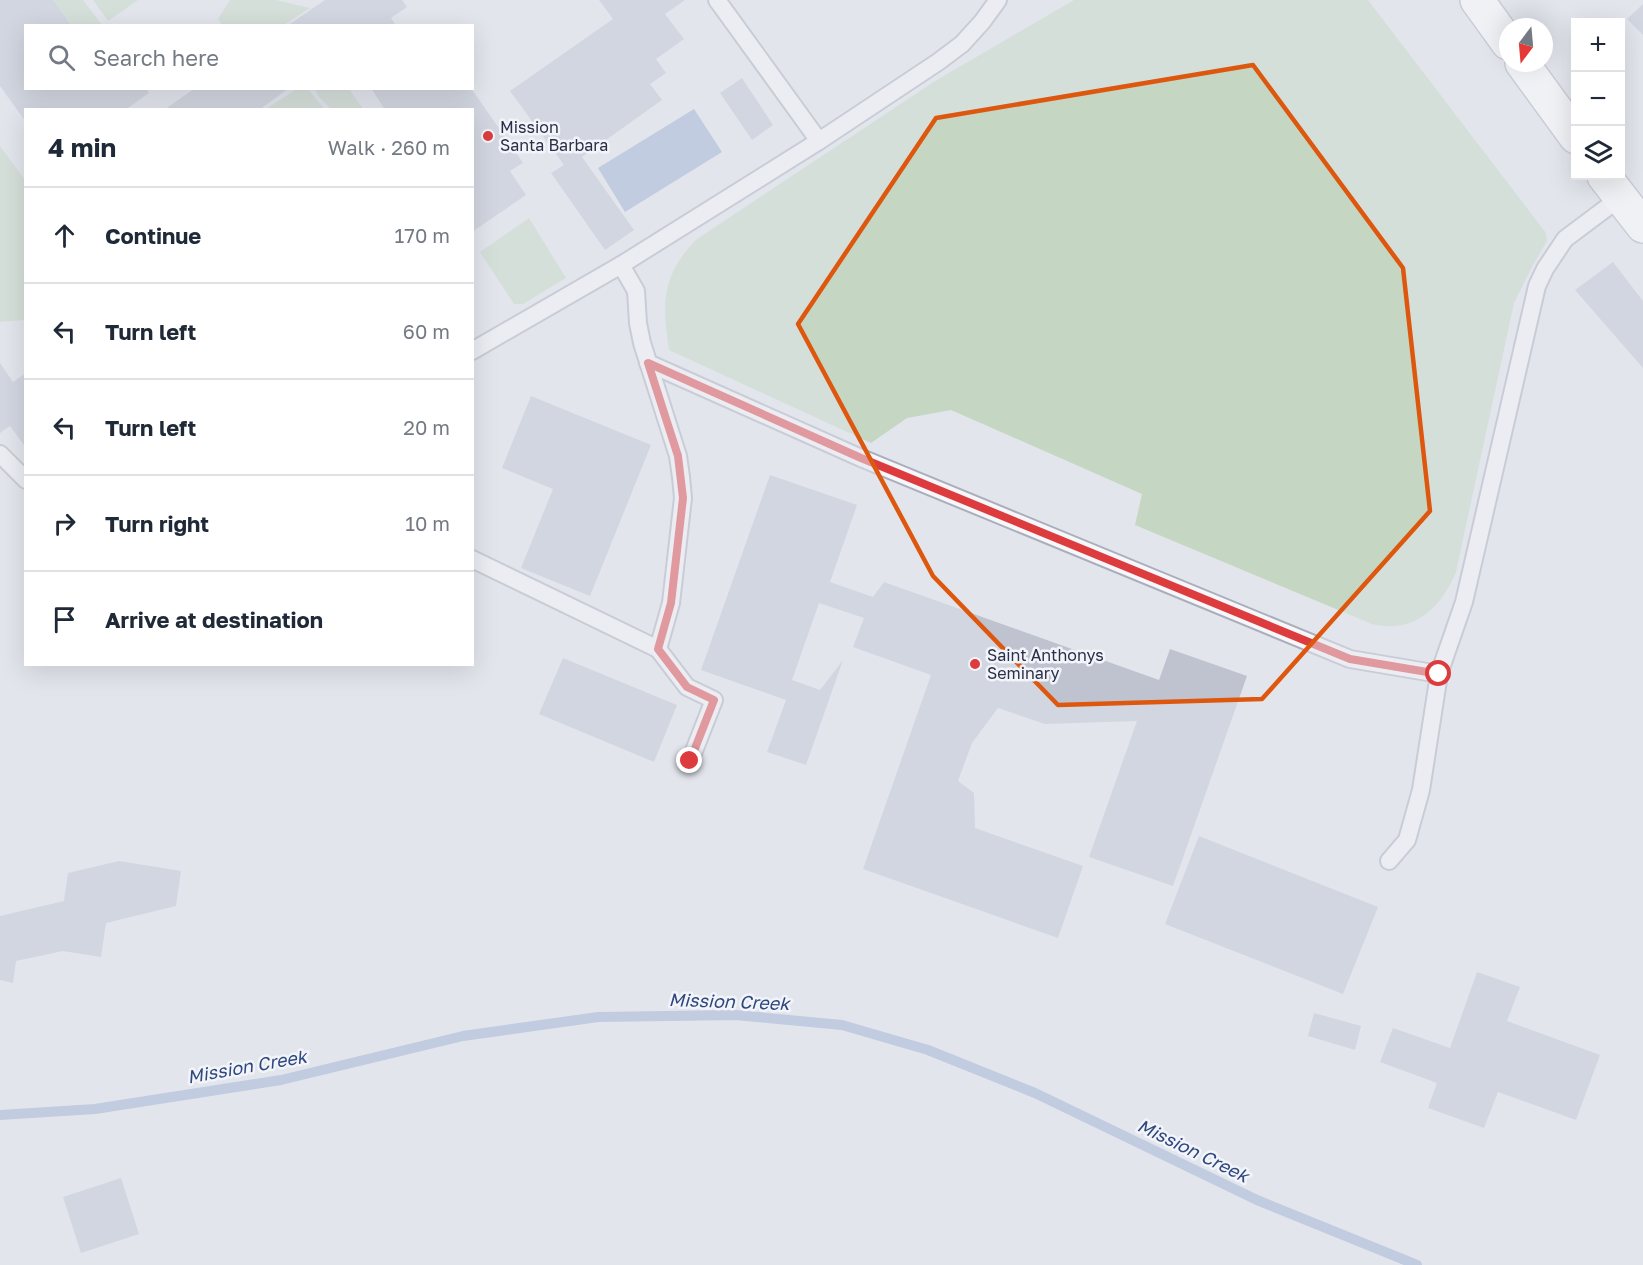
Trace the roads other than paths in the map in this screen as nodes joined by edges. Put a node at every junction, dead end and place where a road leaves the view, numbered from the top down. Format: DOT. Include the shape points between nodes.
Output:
graph roads {
  1 [pos="717,0"];
  2 [pos="998,0"];
  3 [pos="1477,0"];
  4 [pos="1499,31"];
  5 [pos="1528,72"];
  6 [pos="1571,131"];
  7 [pos="819,141"];
  8 [pos="1612,186"];
  9 [pos="1643,226"];
  10 [pos="621,265"];
  11 [pos="474,350"];
  12 [pos="648,363"];
  13 [pos="0,454"];
  14 [pos="24,478"];
  15 [pos="474,560"];
  16 [pos="658,649"];
  17 [pos="1439,674"];
  18 [pos="690,761"];
  19 [pos="1389,861"];
  1 -- 7 [label="lane"];
  2 -- 7 [label="lane" via="962,44"];
  3 -- 4 [label="street"];
  5 -- 6 [label="street"];
  7 -- 10 [label="lane"];
  8 -- 9 [label="street"];
  8 -- 17 [label="lane" via="1565,239 1537,286 1464,602"];
  10 -- 11 [label="lane"];
  10 -- 12 [label="lane" via="636,291 638,323"];
  12 -- 16 [label="lane" via="678,456 683,498 671,603"];
  12 -- 17 [label="lane" via="861,458 1350,659"];
  13 -- 14 [label="lane"];
  15 -- 16 [label="lane"];
  16 -- 18 [label="lane" via="687,687 714,700"];
  17 -- 19 [label="lane" via="1421,790 1407,840"];
}
